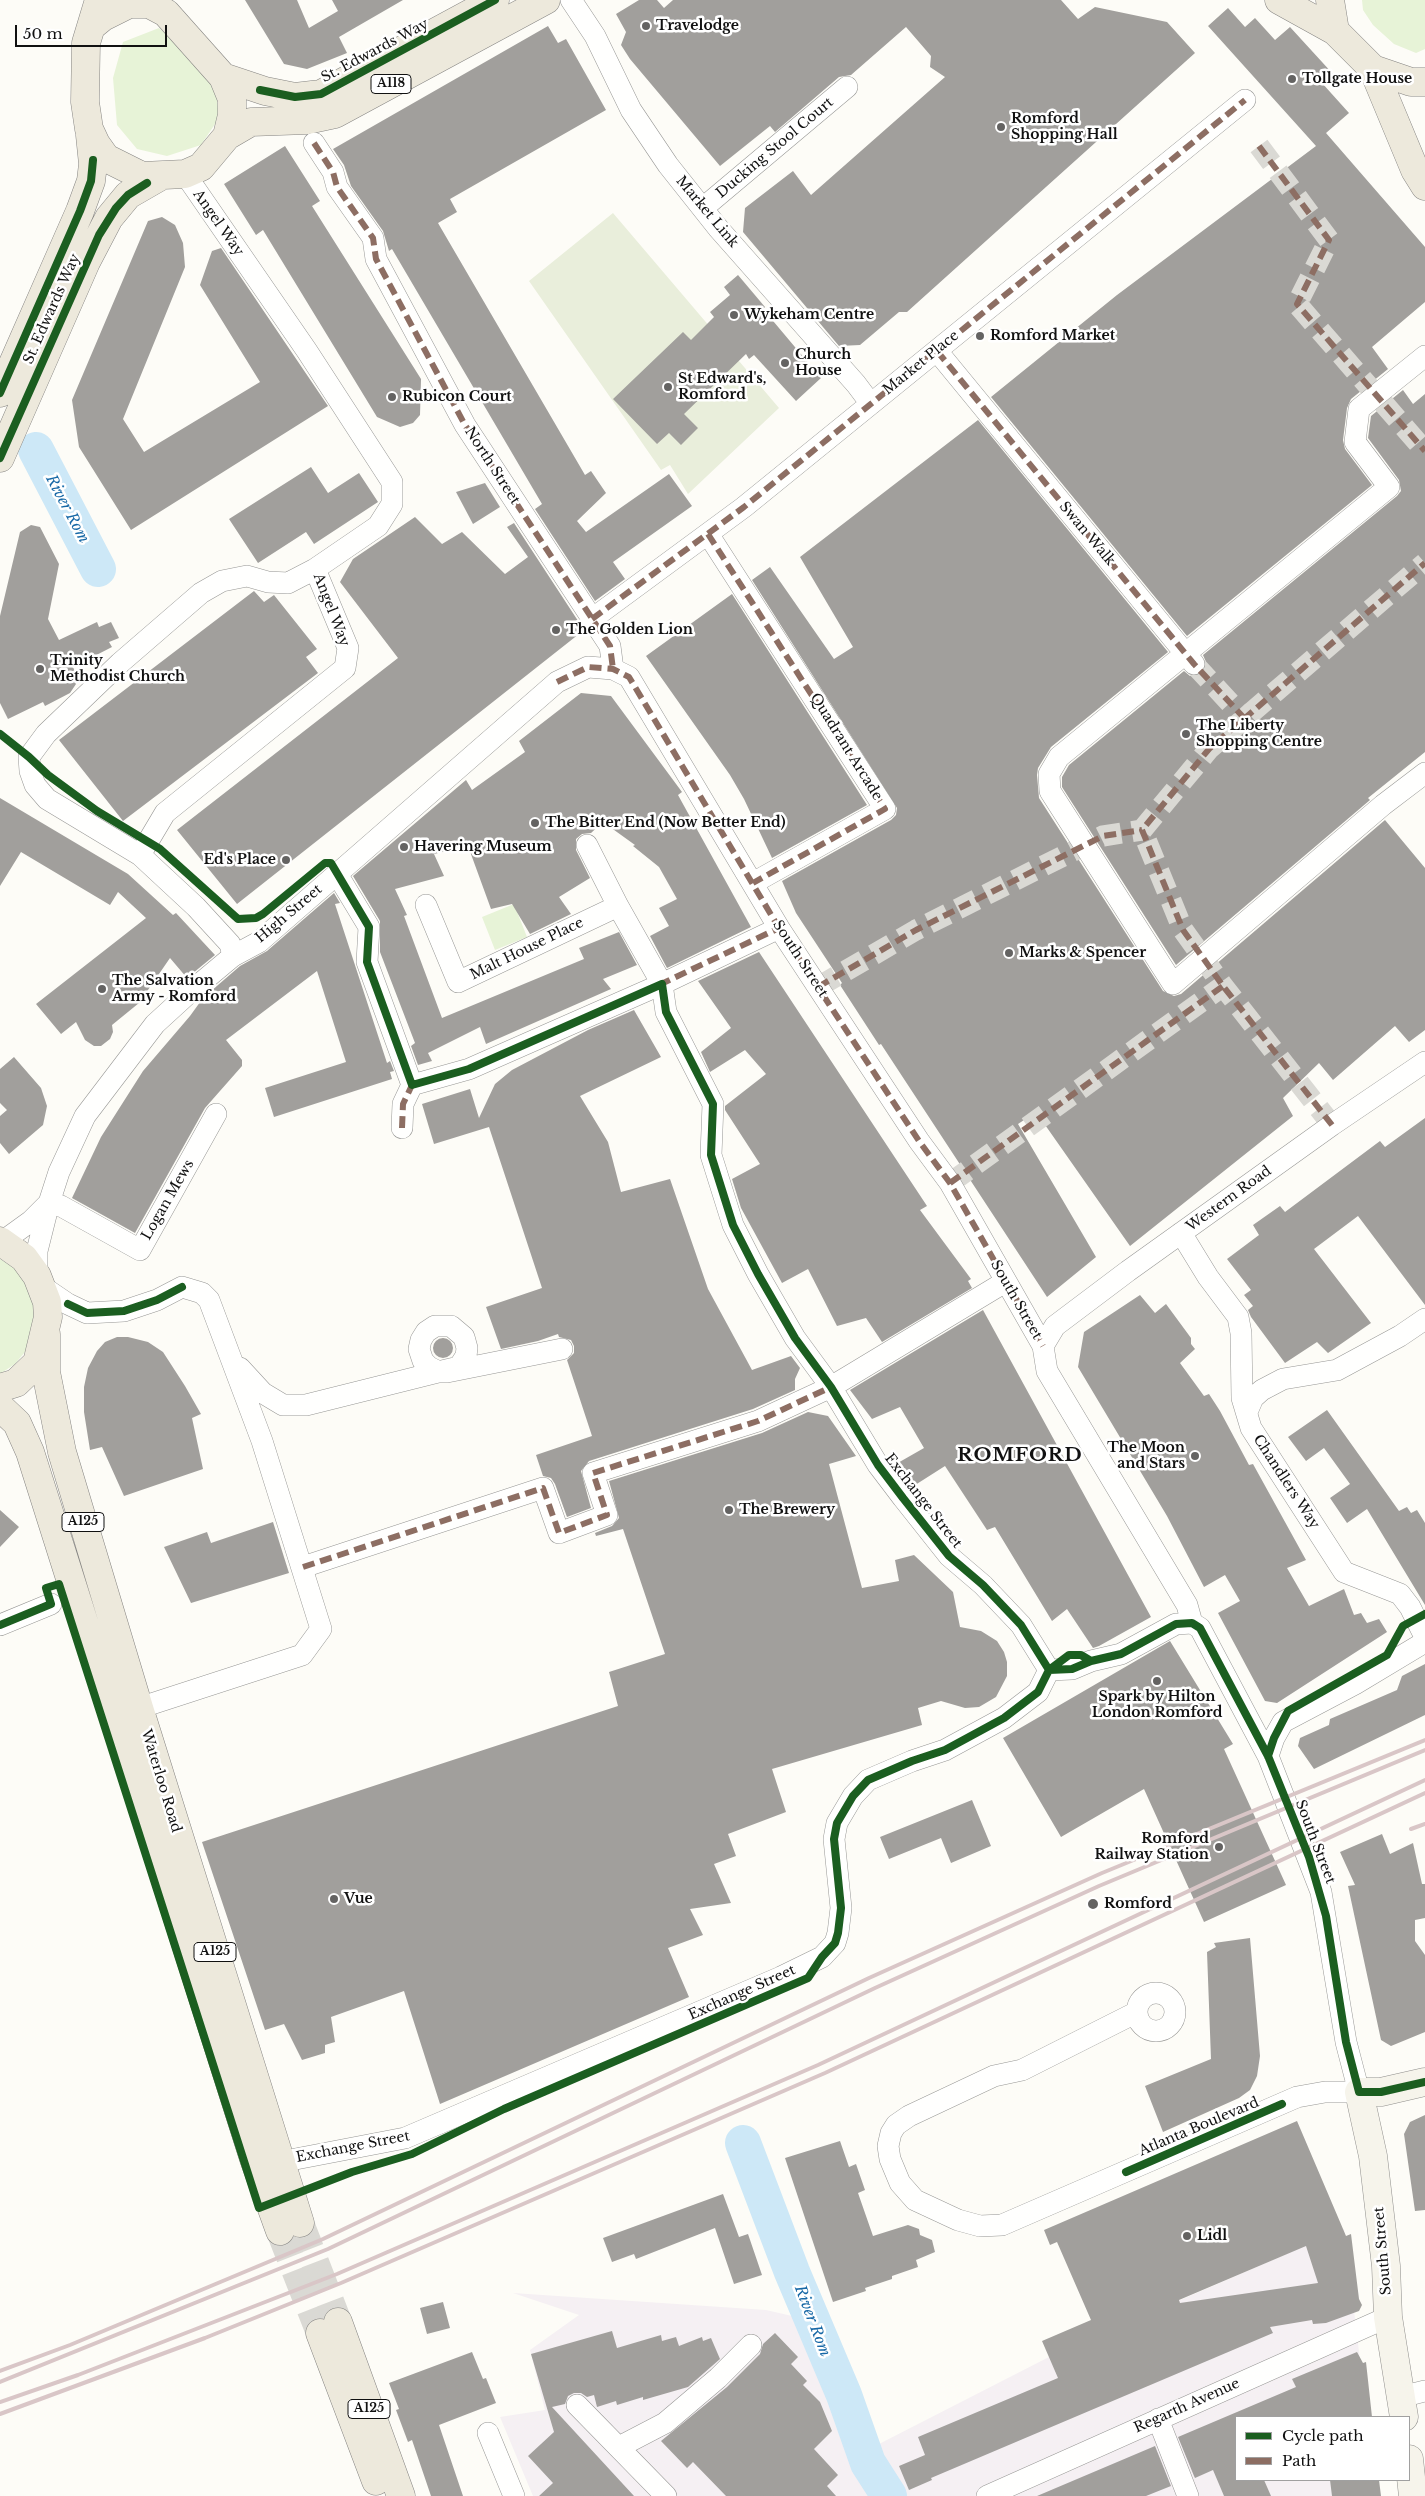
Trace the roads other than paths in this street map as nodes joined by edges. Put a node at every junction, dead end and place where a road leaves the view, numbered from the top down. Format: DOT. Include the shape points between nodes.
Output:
graph roads {
  1 [pos="99,0"];
  2 [pos="495,0"];
  3 [pos="546,0"];
  4 [pos="571,0"];
  5 [pos="1279,0"];
  6 [pos="1330,0"];
  7 [pos="163,6"];
  8 [pos="92,26"];
  9 [pos="1335,31"];
  10 [pos="1372,68"];
  11 [pos="223,77"];
  12 [pos="1425,82"];
  13 [pos="847,87"];
  14 [pos="1245,100"];
  15 [pos="89,129"];
  16 [pos="227,136"];
  17 [pos="314,143"];
  18 [pos="173,175"];
  19 [pos="1425,186"];
  20 [pos="703,208"];
  21 [pos="937,351"];
  22 [pos="1425,356"];
  23 [pos="0,393"];
  24 [pos="871,404"];
  25 [pos="0,458"];
  26 [pos="708,534"];
  27 [pos="315,569"];
  28 [pos="592,619"];
  29 [pos="1194,664"];
  30 [pos="613,668"];
  31 [pos="1425,773"];
  32 [pos="587,845"];
  33 [pos="140,855"];
  34 [pos="337,874"];
  35 [pos="753,883"];
  36 [pos="426,905"];
  37 [pos="618,906"];
  38 [pos="779,928"];
  39 [pos="234,956"];
  40 [pos="662,984"];
  41 [pos="1425,1062"];
  42 [pos="412,1085"];
  43 [pos="216,1114"];
  44 [pos="402,1128"];
  45 [pos="49,1203"];
  46 [pos="1181,1233"];
  47 [pos="1,1242"];
  48 [pos="38,1280"];
  49 [pos="1005,1282"];
  50 [pos="1425,1318"];
  51 [pos="46,1334"];
  52 [pos="1043,1346"];
  53 [pos="562,1349"];
  54 [pos="234,1360"];
  55 [pos="831,1386"];
  56 [pos="0,1388"];
  57 [pos="0,1407"];
  58 [pos="1247,1412"];
  59 [pos="303,1567"];
  60 [pos="51,1604"];
  61 [pos="1192,1623"];
  62 [pos="0,1625"];
  63 [pos="1425,1637"];
  64 [pos="1425,1642"];
  65 [pos="1049,1670"];
  66 [pos="139,1708"];
  67 [pos="1268,1756"];
  68 [pos="1137,2012"];
  69 [pos="1425,2082"];
  70 [pos="1359,2092"];
  71 [pos="267,2160"];
  72 [pos="290,2227"];
  73 [pos="1388,2317"];
  74 [pos="751,2345"];
  75 [pos="1410,2402"];
  76 [pos="577,2405"];
  77 [pos="1158,2419"];
  78 [pos="488,2432"];
  79 [pos="618,2447"];
  80 [pos="1410,2468"];
  81 [pos="382,2496"];
  82 [pos="401,2496"];
  83 [pos="514,2496"];
  84 [pos="666,2496"];
  85 [pos="987,2496"];
  86 [pos="1188,2496"];
  87 [pos="1413,2496"];
  1 -- 8 [label="main road"];
  2 -- 11 [label="main road, St. Edwards Way / A118" via="321,94 295,97"];
  3 -- 16 [label="main road, A118" via="335,114 307,120 251,122"];
  4 -- 20 [label="street, Market Link" via="595,36 631,110"];
  5 -- 9 [label="main road"];
  6 -- 9 [label="main road"];
  7 -- 8 [label="main road, A118" via="129,4"];
  7 -- 11 [label="main road, A118"];
  8 -- 15 [label="main road" via="86,43 85,102"];
  9 -- 10 [label="main road"];
  10 -- 12 [label="main road" via="1411,82"];
  10 -- 19 [label="main road" via="1415,170"];
  11 -- 16 [label="main road, A118" via="232,99"];
  13 -- 20 [label="street, Ducking Stool Court"];
  14 -- 21 [label="street, Market Place"];
  15 -- 18 [label="main road" via="106,158 122,168 142,176"];
  15 -- 23 [label="main road, St. Edwards Way" via="93,164 91,182"];
  16 -- 18 [label="main road, A118" via="201,166"];
  17 -- 28 [label="street, North Street" via="333,172 337,187 373,238 376,259 466,425"];
  18 -- 25 [label="main road, St. Edwards Way / A118" via="128,195 109,218 86,262"];
  18 -- 27 [label="street, Angel Way" via="307,351 392,482 392,504 378,526"];
  20 -- 24 [label="street, Market Link"];
  21 -- 24 [label="street, Market Place"];
  21 -- 29 [label="street, Swan Walk"];
  22 -- 31 [label="street" via="1359,409 1355,442 1389,487 1059,757 1049,774 1050,791 1173,984"];
  24 -- 26 [label="street, Market Place"];
  26 -- 28 [label="street, Market Place"];
  26 -- 35 [label="street, Quadrant Arcade" via="885,809"];
  27 -- 33 [label="street, Angel Way" via="348,648 345,668 165,813"];
  27 -- 33 [label="street" via="288,583 247,576 222,581 201,593 120,663 46,734 29,757 35,785 47,799"];
  28 -- 30 [label="street, North Street" via="610,646"];
  30 -- 34 [label="street, High Street" via="588,667 557,682"];
  30 -- 35 [label="street, South Street" via="630,677"];
  32 -- 37 [label="street, Exchange Street"];
  33 -- 39 [label="street" via="213,925 230,944"];
  34 -- 39 [label="street, High Street" via="259,942"];
  34 -- 42 [label="street" via="369,927 367,962"];
  35 -- 38 [label="street, South Street"];
  36 -- 37 [label="street, Malt House Place" via="458,982"];
  37 -- 40 [label="street, Exchange Street"];
  38 -- 40 [label="street"];
  38 -- 49 [label="street, South Street" via="950,1183"];
  39 -- 45 [label="street, High Street" via="156,1024 117,1072 85,1116 59,1172"];
  40 -- 42 [label="street" via="469,1069"];
  40 -- 55 [label="street, Exchange Street" via="666,1012 713,1104 711,1154 733,1225 795,1338"];
  41 -- 46 [label="street, Western Road"];
  42 -- 44 [label="street" via="403,1104"];
  43 -- 45 [label="street, Logan Mews" via="140,1250 61,1206"];
  45 -- 47 [label="street, High Street" via="31,1221"];
  45 -- 48 [label="street, High Street" via="37,1251"];
  46 -- 52 [label="street, Western Road" via="1055,1326"];
  46 -- 58 [label="street, Chandlers Way" via="1238,1317 1241,1333 1240,1383"];
  47 -- 48 [label="main road" via="24,1258"];
  48 -- 51 [label="main road" via="48,1302"];
  48 -- 54 [label="street" via="68,1304 87,1313 124,1311 182,1288 202,1293 209,1300"];
  49 -- 52 [label="street, South Street"];
  49 -- 55 [label="street"];
  50 -- 58 [label="street" via="1400,1336 1337,1370 1283,1379 1262,1390 1253,1398"];
  51 -- 56 [label="main road" via="37,1364 16,1383"];
  51 -- 66 [label="main road, Waterloo Road / A125" via="46,1372 55,1426"];
  52 -- 61 [label="street, South Street" via="1047,1371 1187,1605"];
  53 -- 54 [label="street" via="439,1372 428,1367 419,1349 426,1332 435,1326 451,1326 464,1337 466,1356 458,1366 452,1368 445,1370 438,1372 429,1375 306,1405 283,1405 264,1393"];
  54 -- 59 [label="street"];
  55 -- 59 [label="street" via="758,1422 593,1473 607,1515 559,1533 543,1488"];
  55 -- 65 [label="street, Exchange Street" via="878,1465 924,1526 949,1556 984,1585 1021,1625"];
  57 -- 71 [label="main road, Waterloo Road / A125" via="17,1424 30,1452"];
  58 -- 63 [label="street, Chandlers Way" via="1251,1428 1336,1562 1352,1577 1400,1594"];
  59 -- 66 [label="street" via="321,1629 302,1655"];
  60 -- 62 [label="street"];
  61 -- 65 [label="street" via="1176,1624 1122,1654 1072,1669"];
  61 -- 67 [label="street, South Street" via="1200,1628"];
  64 -- 67 [label="street" via="1283,1722"];
  65 -- 71 [label="street, Exchange Street" via="1038,1692 1004,1718 945,1750 868,1780 853,1796 837,1823 834,1839 841,1908 838,1933 835,1943 822,1957 406,2138"];
  66 -- 71 [label="main road, Waterloo Road / A125"];
  67 -- 70 [label="street, South Street" via="1321,1892 1346,2042"];
  68 -- 70 [label="street, Atlanta Boulevard" via="1022,2070 994,2076 903,2120 891,2133 888,2146 900,2183 915,2200 958,2220 980,2226 1002,2225 1297,2097 1325,2092"];
  69 -- 70 [label="street" via="1381,2092"];
  70 -- 73 [label="street, South Street" via="1373,2156 1386,2266"];
  71 -- 72 [label="main road, Waterloo Road / A125"];
  73 -- 75 [label="street, South Street"];
  73 -- 77 [label="street, Regarth Avenue"];
  74 -- 79 [label="street" via="665,2423"];
  76 -- 79 [label="street"];
  77 -- 85 [label="street, Regarth Avenue"];
  77 -- 86 [label="street"];
  78 -- 83 [label="street"];
  79 -- 84 [label="street"];
  80 -- 87 [label="street"];
  81 -- 82 [label="main road, A125" via="329,2328"];
}
